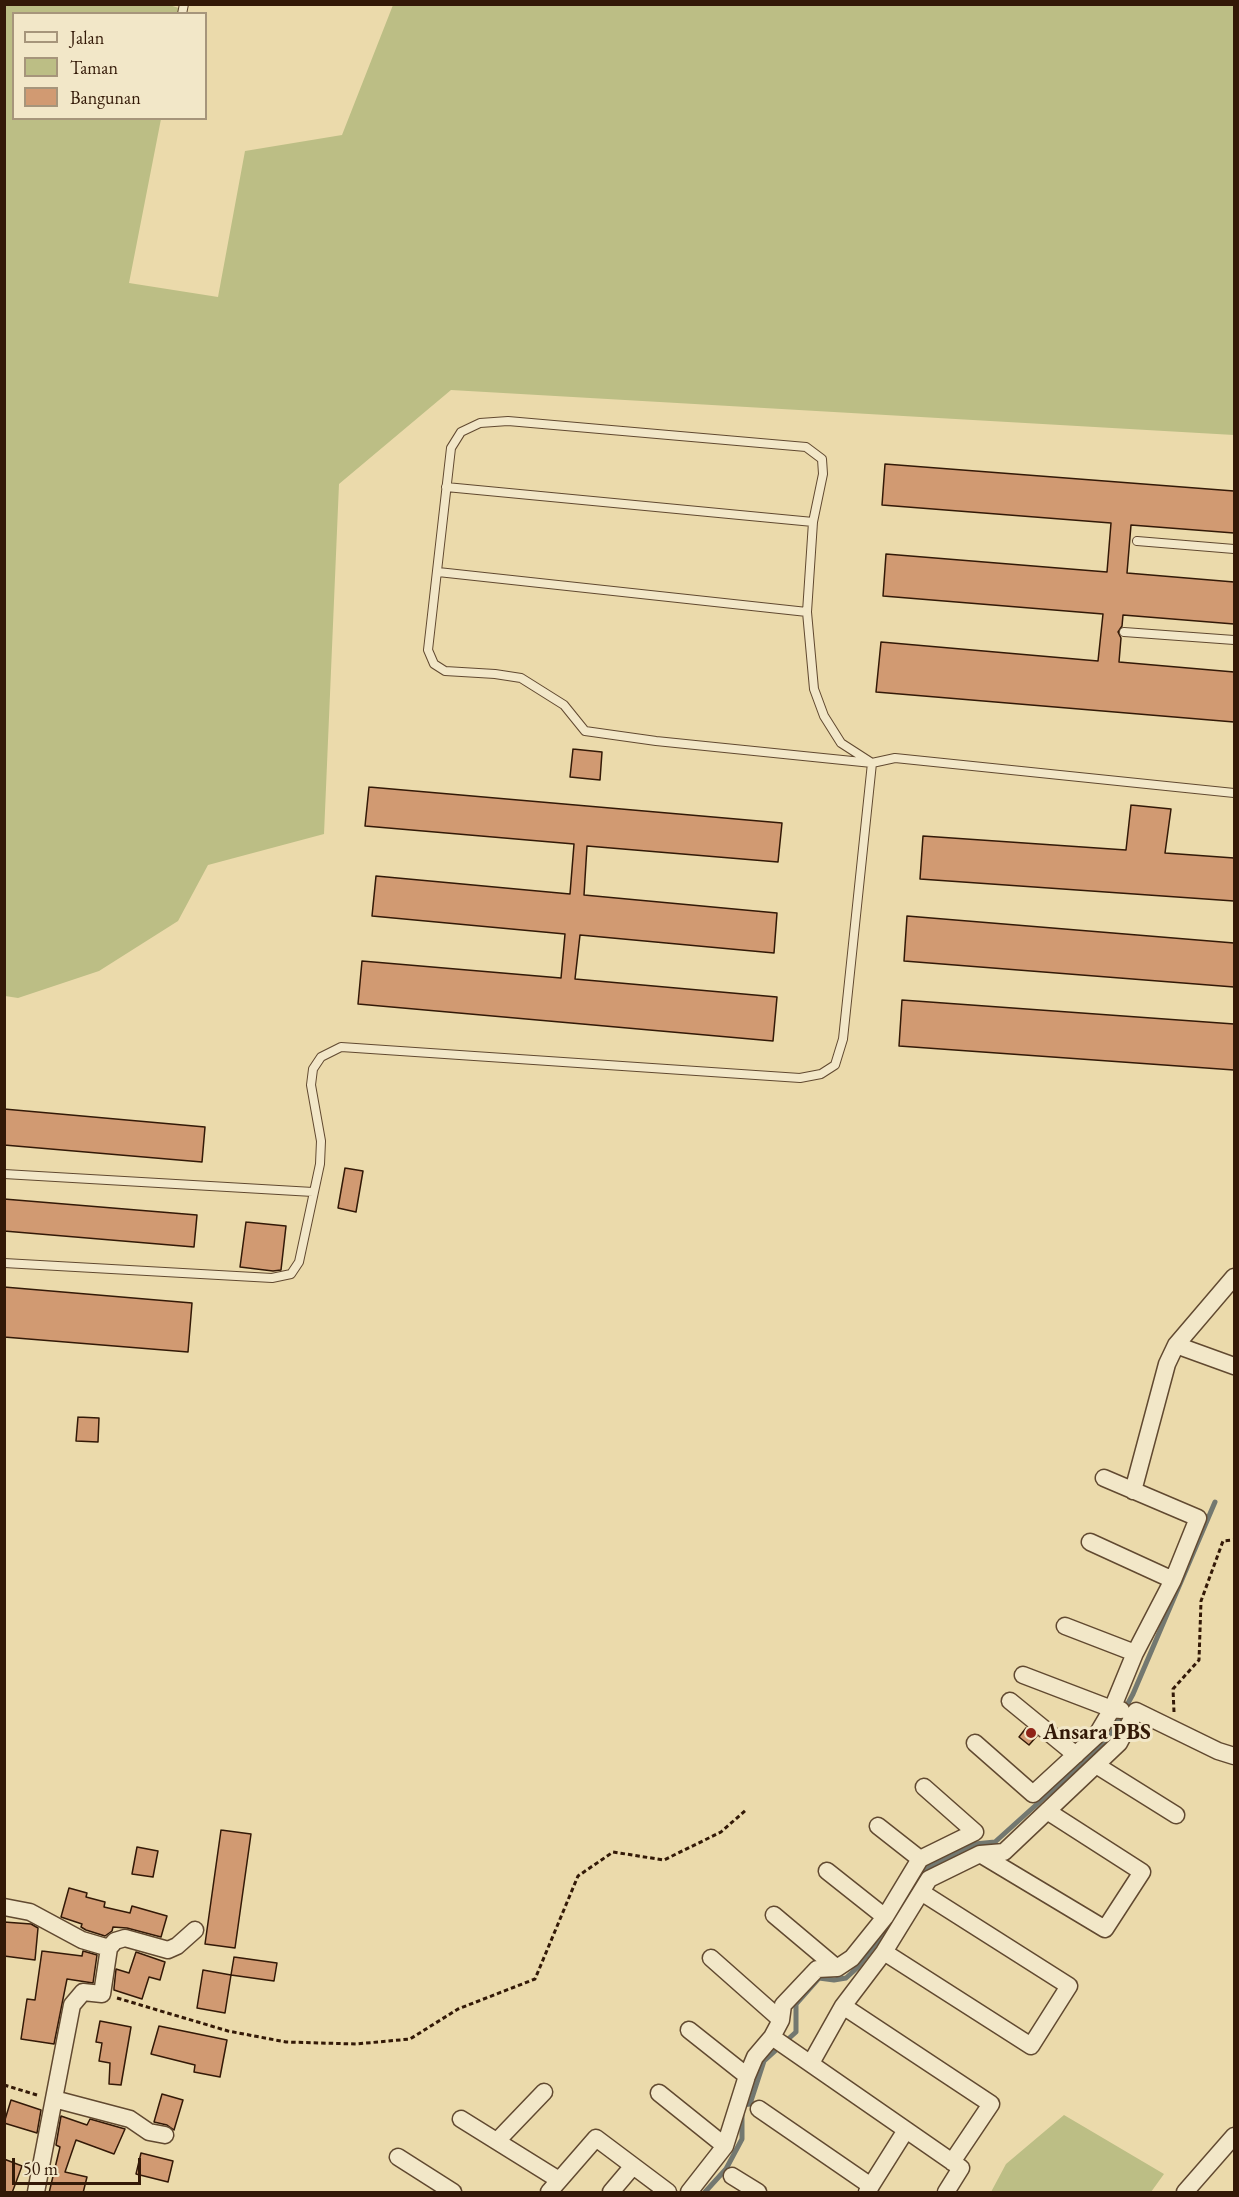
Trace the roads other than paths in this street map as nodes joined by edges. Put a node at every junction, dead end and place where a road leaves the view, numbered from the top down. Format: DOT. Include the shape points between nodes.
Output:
graph roads {
  1 [pos="446,487"];
  2 [pos="813,522"];
  3 [pos="1137,541"];
  4 [pos="1234,549"];
  5 [pos="438,572"];
  6 [pos="807,612"];
  7 [pos="1124,632"];
  8 [pos="1234,640"];
  9 [pos="872,763"];
  10 [pos="1234,793"];
  11 [pos="4,1174"];
  12 [pos="313,1192"];
  13 [pos="4,1263"];
  14 [pos="1234,1277"];
  15 [pos="1176,1345"];
  16 [pos="1234,1366"];
  17 [pos="1104,1478"];
  18 [pos="1133,1491"];
  19 [pos="1090,1542"];
  20 [pos="1173,1580"];
  21 [pos="1065,1626"];
  22 [pos="1136,1653"];
  23 [pos="1023,1675"];
  24 [pos="1010,1701"];
  25 [pos="1112,1709"];
  26 [pos="1136,1711"];
  27 [pos="975,1743"];
  28 [pos="1076,1755"];
  29 [pos="1234,1756"];
  30 [pos="1096,1766"];
  31 [pos="924,1787"];
  32 [pos="1047,1811"];
  33 [pos="1176,1815"];
  34 [pos="878,1826"];
  35 [pos="980,1854"];
  36 [pos="920,1859"];
  37 [pos="827,1871"];
  38 [pos="921,1892"];
  39 [pos="4,1907"];
  40 [pos="774,1916"];
  41 [pos="885,1917"];
  42 [pos="195,1930"];
  43 [pos="109,1948"];
  44 [pos="884,1952"];
  45 [pos="711,1958"];
  46 [pos="837,1968"];
  47 [pos="843,2006"];
  48 [pos="782,2020"];
  49 [pos="690,2030"];
  50 [pos="772,2037"];
  51 [pos="811,2064"];
  52 [pos="747,2076"];
  53 [pos="544,2092"];
  54 [pos="659,2093"];
  55 [pos="54,2099"];
  56 [pos="759,2109"];
  57 [pos="461,2119"];
  58 [pos="906,2130"];
  59 [pos="165,2135"];
  60 [pos="1234,2136"];
  61 [pos="497,2141"];
  62 [pos="725,2146"];
  63 [pos="398,2157"];
  64 [pos="952,2162"];
  65 [pos="633,2166"];
  66 [pos="732,2176"];
  67 [pos="554,2186"];
  68 [pos="869,2189"];
  69 [pos="664,2192"];
  70 [pos="36,2193"];
  71 [pos="453,2193"];
  72 [pos="611,2193"];
  73 [pos="689,2193"];
  74 [pos="758,2193"];
  75 [pos="946,2193"];
  76 [pos="1185,2193"];
  1 -- 2 [label="lane"];
  1 -- 2 [label="lane" via="451,448 461,432 480,423 508,421 806,447 822,459 823,474"];
  1 -- 5 [label="lane"];
  2 -- 6 [label="lane"];
  3 -- 4 [label="lane"];
  5 -- 6 [label="lane"];
  5 -- 9 [label="lane" via="428,650 434,664 446,671 521,678 564,705 585,730"];
  6 -- 9 [label="lane" via="814,689 824,716 841,742"];
  7 -- 8 [label="lane"];
  9 -- 10 [label="lane" via="895,758"];
  9 -- 12 [label="lane" via="843,1039 835,1065 821,1074 800,1078 341,1047 321,1057 313,1069 311,1085 321,1141"];
  11 -- 12 [label="lane"];
  12 -- 13 [label="lane" via="298,1262 291,1275 272,1278"];
  14 -- 15 [label="street"];
  15 -- 16 [label="street"];
  15 -- 18 [label="street" via="1167,1364"];
  17 -- 18 [label="street"];
  18 -- 20 [label="street" via="1198,1518"];
  19 -- 20 [label="street"];
  20 -- 22 [label="street"];
  21 -- 22 [label="street"];
  22 -- 25 [label="street"];
  23 -- 25 [label="street"];
  24 -- 28 [label="street"];
  25 -- 26 [label="street"];
  25 -- 28 [label="street" via="1096,1736"];
  26 -- 29 [label="street"];
  26 -- 30 [label="street" via="1119,1743"];
  27 -- 28 [label="street" via="1033,1794"];
  30 -- 32 [label="street"];
  30 -- 33 [label="street"];
  31 -- 36 [label="street" via="975,1832"];
  32 -- 35 [label="street" via="1004,1852"];
  32 -- 35 [label="street" via="1142,1872 1105,1929"];
  34 -- 36 [label="street"];
  35 -- 38 [label="street" via="929,1879"];
  36 -- 41 [label="street"];
  37 -- 41 [label="street"];
  38 -- 44 [label="street"];
  38 -- 44 [label="street" via="1069,1986 1031,2046"];
  39 -- 43 [label="street" via="30,1912 82,1940"];
  40 -- 46 [label="street"];
  41 -- 46 [label="street" via="852,1958"];
  42 -- 43 [label="street" via="168,1950 125,1938"];
  43 -- 55 [label="street" via="102,1994 83,1992 72,2005"];
  44 -- 47 [label="street"];
  45 -- 48 [label="street"];
  46 -- 48 [label="street" via="816,1969 783,2005"];
  47 -- 51 [label="street"];
  47 -- 64 [label="street" via="991,2104"];
  48 -- 50 [label="street"];
  49 -- 52 [label="street"];
  50 -- 51 [label="street"];
  50 -- 52 [label="street" via="755,2057"];
  51 -- 58 [label="street"];
  52 -- 62 [label="street"];
  53 -- 61 [label="street"];
  54 -- 62 [label="street"];
  55 -- 59 [label="street" via="130,2119 149,2132"];
  55 -- 70 [label="street"];
  56 -- 68 [label="street"];
  57 -- 61 [label="street"];
  58 -- 64 [label="street"];
  58 -- 68 [label="street"];
  60 -- 76 [label="street"];
  61 -- 67 [label="street"];
  62 -- 73 [label="street"];
  63 -- 71 [label="street"];
  64 -- 75 [label="street" via="961,2168"];
  65 -- 67 [label="street" via="596,2138"];
  65 -- 69 [label="street"];
  65 -- 72 [label="street"];
  66 -- 74 [label="street"];
}
